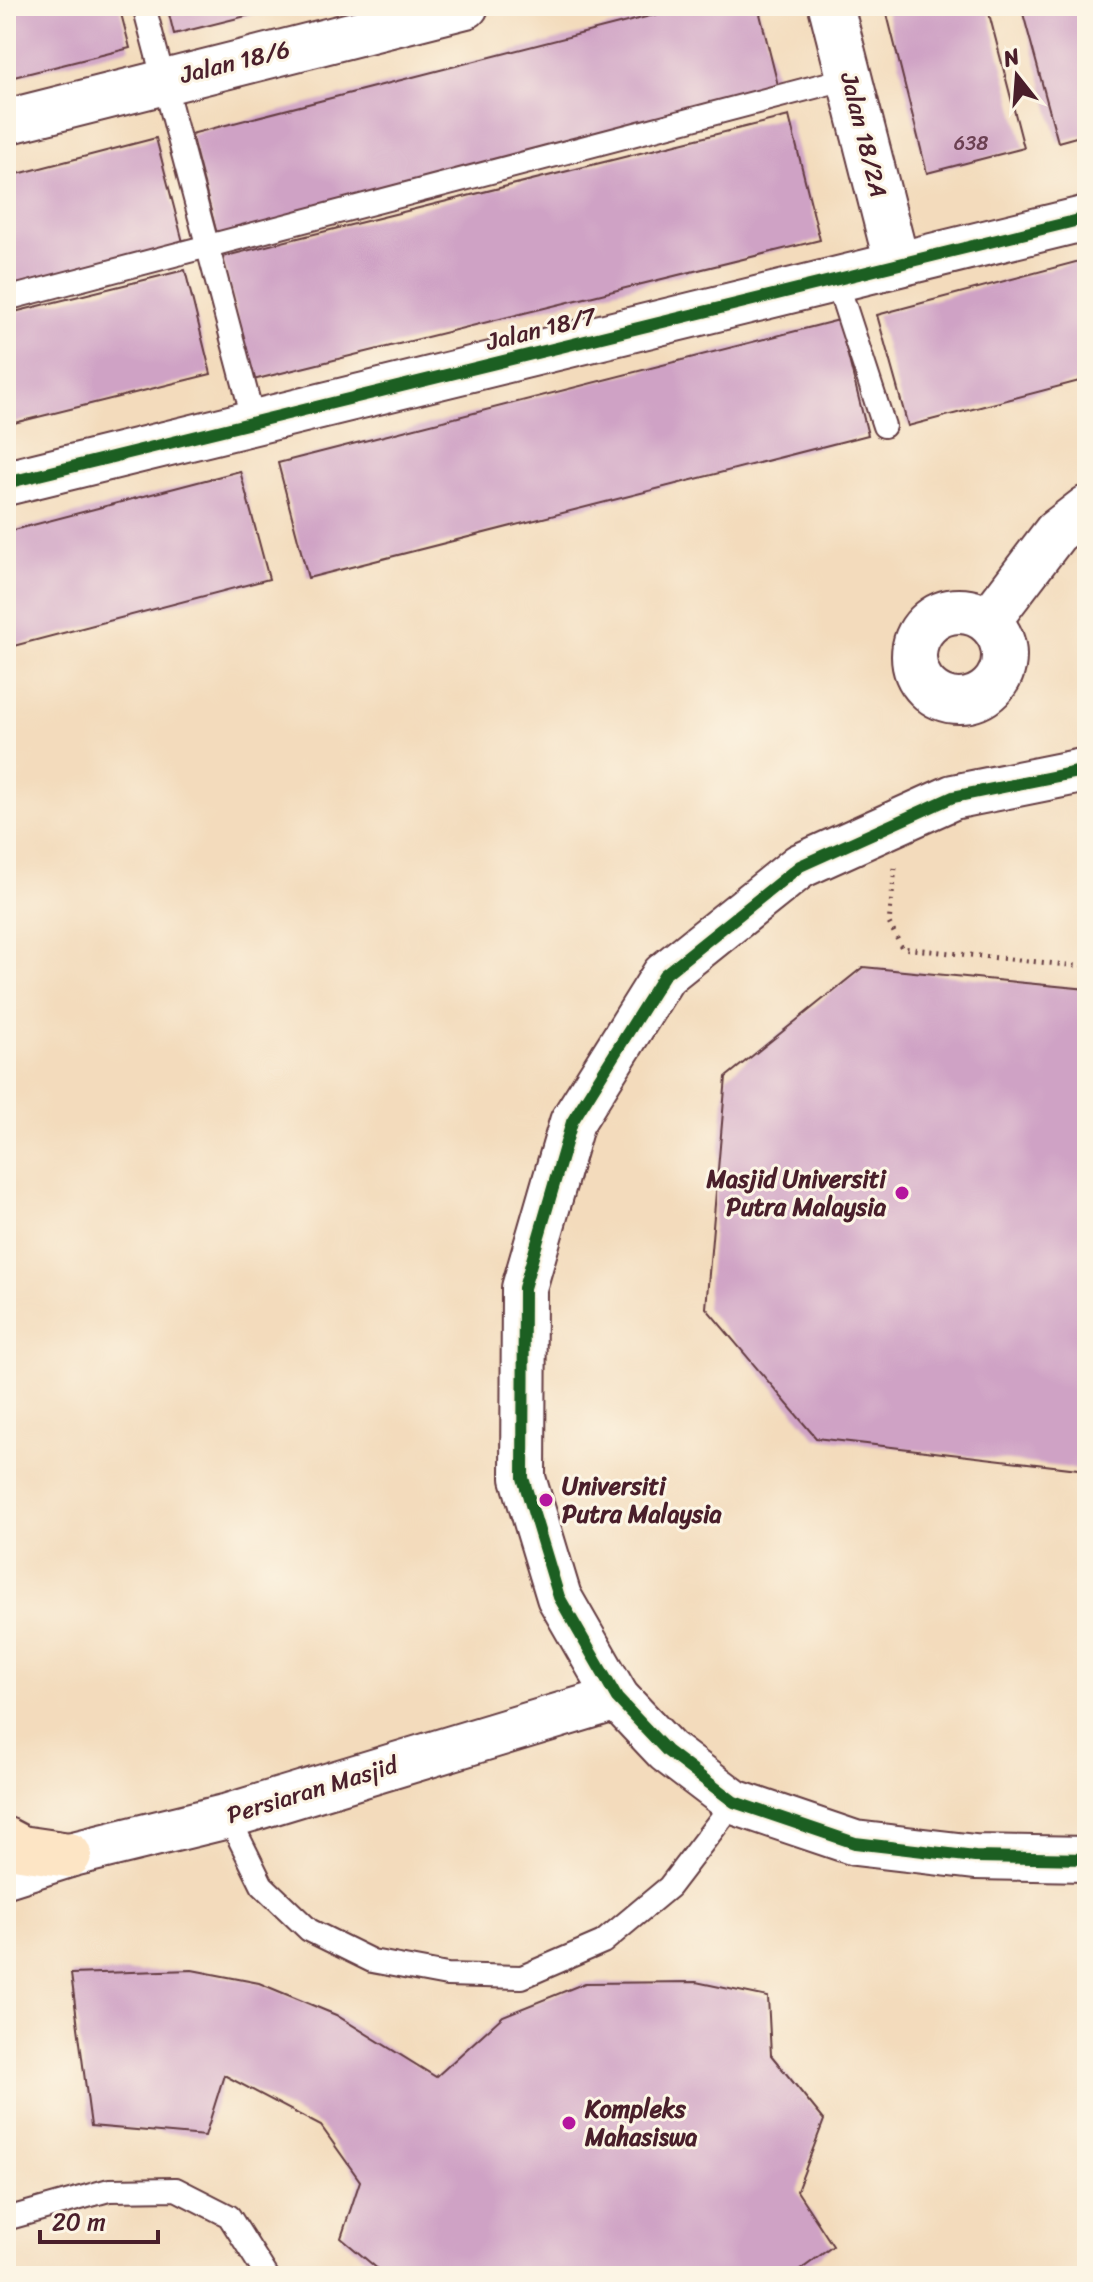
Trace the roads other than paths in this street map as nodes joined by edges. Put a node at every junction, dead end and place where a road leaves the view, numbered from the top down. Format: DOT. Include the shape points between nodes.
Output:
graph roads {
  1 [pos="144,6"];
  2 [pos="466,6"];
  3 [pos="831,6"];
  4 [pos="849,78"];
  5 [pos="164,80"];
  6 [pos="6,122"];
  7 [pos="1087,218"];
  8 [pos="208,248"];
  9 [pos="897,264"];
  10 [pos="836,279"];
  11 [pos="6,299"];
  12 [pos="254,422"];
  13 [pos="884,426"];
  14 [pos="6,483"];
  15 [pos="1087,508"];
  16 [pos="989,620"];
  17 [pos="1087,770"];
  18 [pos="617,1698"];
  19 [pos="734,1802"];
  20 [pos="228,1816"];
  21 [pos="6,1840"];
  22 [pos="69,1855"];
  23 [pos="1087,1859"];
  24 [pos="6,1875"];
  25 [pos="6,2219"];
  26 [pos="267,2276"];
  1 -- 5 [label="lane"];
  2 -- 5 [label="street, Jalan 18/6"];
  3 -- 4 [label="street, Jalan 18/2A"];
  4 -- 8 [label="lane"];
  4 -- 9 [label="street, Jalan 18/2A"];
  5 -- 6 [label="street, Jalan 18/6"];
  5 -- 8 [label="lane"];
  7 -- 9 [label="street, Jalan 18/7"];
  8 -- 11 [label="lane"];
  8 -- 12 [label="lane"];
  9 -- 10 [label="street, Jalan 18/7"];
  10 -- 12 [label="street, Jalan 18/7"];
  10 -- 13 [label="lane"];
  12 -- 14 [label="street, Jalan 18/7"];
  15 -- 16 [label="street" via="1056,532"];
  17 -- 18 [label="street" via="953,797 800,866 664,975 572,1122 524,1288 523,1478 559,1597"];
  18 -- 19 [label="street" via="667,1751"];
  18 -- 20 [label="street, Persiaran Masjid"];
  19 -- 20 [label="lane" via="669,1887 603,1942 522,1977 447,1975 372,1961 309,1930 262,1885"];
  19 -- 23 [label="street" via="855,1843 975,1857"];
  20 -- 22 [label="street, Persiaran Masjid"];
  21 -- 22 [label="street" via="21,1848"];
  22 -- 24 [label="street, Persiaran Masjid"];
  25 -- 26 [label="lane" via="109,2190 176,2189 229,2216"];
}
